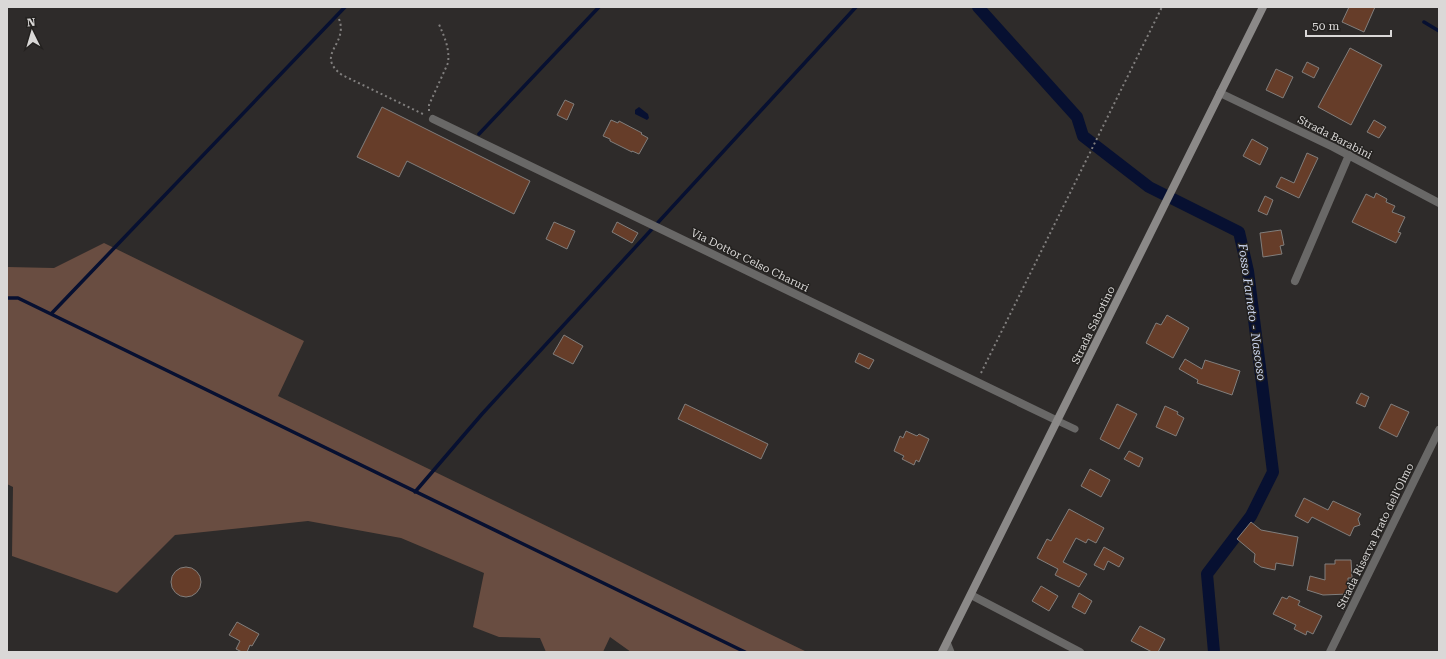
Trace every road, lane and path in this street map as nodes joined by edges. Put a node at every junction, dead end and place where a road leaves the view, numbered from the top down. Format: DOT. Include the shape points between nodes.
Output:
graph roads {
  1 [pos="1162,7"];
  2 [pos="1263,7"];
  3 [pos="339,19"];
  4 [pos="438,22"];
  5 [pos="1220,94"];
  6 [pos="433,119"];
  7 [pos="1348,155"];
  8 [pos="1439,203"];
  9 [pos="1295,281"];
  10 [pos="977,382"];
  11 [pos="1058,421"];
  12 [pos="1075,429"];
  13 [pos="1439,430"];
  14 [pos="971,595"];
  15 [pos="947,642"];
  16 [pos="942,652"];
  17 [pos="952,652"];
  18 [pos="1080,652"];
  19 [pos="1330,652"];
  1 -- 10 [label="path"];
  2 -- 5 [label="street, Strada Sabotino"];
  3 -- 6 [label="path" via="341,34 331,55 331,63 336,70"];
  4 -- 6 [label="path" via="448,45 449,56 429,105"];
  5 -- 7 [label="street, Strada Barabini"];
  5 -- 11 [label="street, Strada Sabotino"];
  6 -- 10 [label="street, Via Dottor Celso Charuri"];
  7 -- 8 [label="street, Strada Barabini"];
  7 -- 9 [label="street"];
  10 -- 11 [label="street, Via Dottor Celso Charuri"];
  11 -- 12 [label="lane"];
  11 -- 14 [label="street, Strada Sabotino"];
  13 -- 19 [label="street, Strada Riserva Prato dell'Olmo"];
  14 -- 15 [label="street, Strada Sabotino"];
  14 -- 18 [label="street"];
  15 -- 16 [label="street, Strada Sabotino"];
  15 -- 17 [label="lane"];
}
